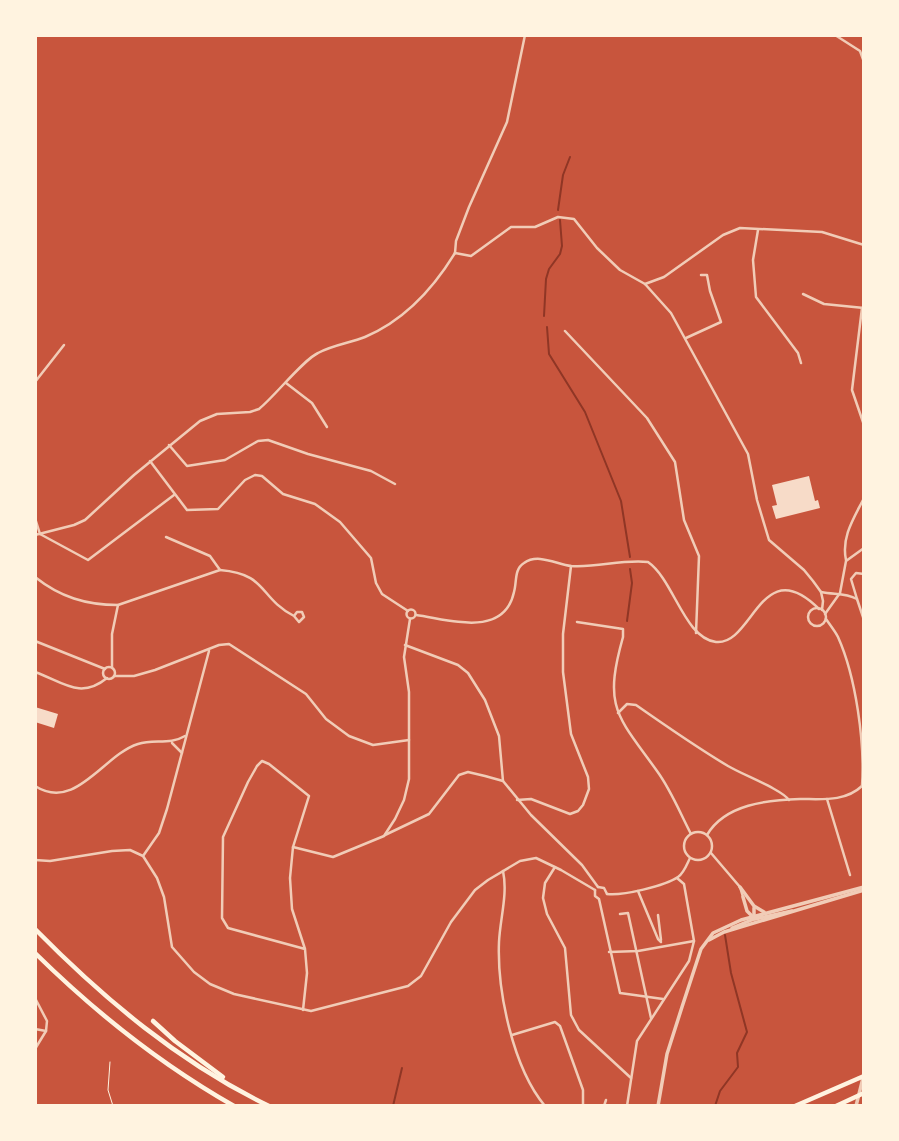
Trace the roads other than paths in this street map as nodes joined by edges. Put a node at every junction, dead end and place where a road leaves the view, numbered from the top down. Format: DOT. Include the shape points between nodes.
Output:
graph roads {
  1 [pos="525,35"];
  2 [pos="835,35"];
  3 [pos="864,62"];
  4 [pos="758,230"];
  5 [pos="864,245"];
  6 [pos="456,253"];
  7 [pos="701,275"];
  8 [pos="645,284"];
  9 [pos="803,294"];
  10 [pos="863,308"];
  11 [pos="565,331"];
  12 [pos="685,339"];
  13 [pos="64,345"];
  14 [pos="801,363"];
  15 [pos="35,382"];
  16 [pos="286,383"];
  17 [pos="864,425"];
  18 [pos="327,427"];
  19 [pos="169,445"];
  20 [pos="150,461"];
  21 [pos="394,484"];
  22 [pos="174,495"];
  23 [pos="864,498"];
  24 [pos="35,518"];
  25 [pos="37,535"];
  26 [pos="166,537"];
  27 [pos="864,548"];
  28 [pos="846,561"];
  29 [pos="571,566"];
  30 [pos="220,570"];
  31 [pos="864,574"];
  32 [pos="35,577"];
  33 [pos="821,592"];
  34 [pos="840,593"];
  35 [pos="806,597"];
  36 [pos="822,599"];
  37 [pos="857,599"];
  38 [pos="813,602"];
  39 [pos="118,605"];
  40 [pos="820,609"];
  41 [pos="408,611"];
  42 [pos="810,612"];
  43 [pos="825,614"];
  44 [pos="416,615"];
  45 [pos="294,616"];
  46 [pos="410,619"];
  47 [pos="825,619"];
  48 [pos="864,620"];
  49 [pos="577,622"];
  50 [pos="821,625"];
  51 [pos="832,628"];
  52 [pos="696,633"];
  53 [pos="35,640"];
  54 [pos="405,645"];
  55 [pos="209,649"];
  56 [pos="112,667"];
  57 [pos="104,669"];
  58 [pos="35,672"];
  59 [pos="114,676"];
  60 [pos="107,678"];
  61 [pos="618,713"];
  62 [pos="186,735"];
  63 [pos="409,740"];
  64 [pos="171,742"];
  65 [pos="182,753"];
  66 [pos="503,781"];
  67 [pos="35,786"];
  68 [pos="863,786"];
  69 [pos="517,800"];
  70 [pos="789,800"];
  71 [pos="827,800"];
  72 [pos="691,834"];
  73 [pos="707,835"];
  74 [pos="384,836"];
  75 [pos="293,847"];
  76 [pos="711,853"];
  77 [pos="143,856"];
  78 [pos="690,858"];
  79 [pos="35,860"];
  80 [pos="555,867"];
  81 [pos="503,871"];
  82 [pos="849,875"];
  83 [pos="677,878"];
  84 [pos="740,887"];
  85 [pos="596,889"];
  86 [pos="864,889"];
  87 [pos="638,891"];
  88 [pos="607,894"];
  89 [pos="743,897"];
  90 [pos="599,899"];
  91 [pos="754,906"];
  92 [pos="746,909"];
  93 [pos="777,911"];
  94 [pos="794,912"];
  95 [pos="620,914"];
  96 [pos="658,915"];
  97 [pos="753,917"];
  98 [pos="741,920"];
  99 [pos="659,922"];
  100 [pos="651,923"];
  101 [pos="35,929"];
  102 [pos="724,932"];
  103 [pos="707,940"];
  104 [pos="694,941"];
  105 [pos="662,944"];
  106 [pos="305,949"];
  107 [pos="638,951"];
  108 [pos="609,952"];
  109 [pos="35,953"];
  110 [pos="35,998"];
  111 [pos="649,998"];
  112 [pos="664,999"];
  113 [pos="303,1010"];
  114 [pos="651,1018"];
  115 [pos="153,1021"];
  116 [pos="35,1029"];
  117 [pos="46,1031"];
  118 [pos="512,1035"];
  119 [pos="35,1049"];
  120 [pos="864,1075"];
  121 [pos="631,1078"];
  122 [pos="864,1093"];
  123 [pos="250,1096"];
  124 [pos="606,1100"];
  125 [pos="234,1106"];
  126 [pos="270,1106"];
  127 [pos="545,1106"];
  128 [pos="583,1106"];
  129 [pos="604,1106"];
  130 [pos="627,1106"];
  131 [pos="658,1106"];
  132 [pos="795,1106"];
  133 [pos="836,1106"];
  134 [pos="856,1106"];
  1 -- 6 [label="street" via="508,122 469,207"];
  2 -- 3 [label="street" via="860,51"];
  4 -- 5 [label="street" via="822,232"];
  4 -- 8 [label="street" via="740,228 723,235 664,277"];
  4 -- 14 [label="street" via="753,260 756,297"];
  6 -- 8 [label="street" via="471,256 511,227 536,227 558,217 574,219 620,271"];
  6 -- 16 [label="street" via="440,278 399,318 367,336 316,354"];
  7 -- 12 [label="street" via="707,275 721,322"];
  8 -- 12 [label="street" via="671,313"];
  9 -- 10 [label="street" via="824,304"];
  10 -- 17 [label="street" via="852,390"];
  11 -- 52 [label="street" via="648,418 675,462 684,520 699,556"];
  12 -- 33 [label="street" via="748,454 769,540 804,570"];
  13 -- 15 [label="street"];
  16 -- 18 [label="street" via="312,403"];
  16 -- 19 [label="street" via="259,409 209,416"];
  19 -- 20 [label="street"];
  19 -- 21 [label="street" via="187,466 225,460 268,440 371,471"];
  20 -- 22 [label="street"];
  20 -- 25 [label="street" via="85,520"];
  22 -- 25 [label="street" via="88,560"];
  22 -- 41 [label="street" via="187,510 216,510 245,480 259,475 278,491 315,504 340,522 371,558 380,591"];
  23 -- 28 [label="street" via="849,525"];
  24 -- 25 [label="street"];
  26 -- 30 [label="street" via="206,554"];
  27 -- 28 [label="street"];
  28 -- 34 [label="street"];
  29 -- 44 [label="street" via="536,558 523,564 516,575 512,601 491,622"];
  29 -- 52 [label="street" via="648,562 663,577"];
  29 -- 69 [label="street" via="563,672 571,734 588,778 587,797 578,811 570,814 531,799"];
  30 -- 39 [label="street"];
  30 -- 45 [label="street" via="252,578 275,605"];
  31 -- 37 [label="street" via="856,573 851,579"];
  32 -- 39 [label="street" via="76,601"];
  33 -- 34 [label="street"];
  33 -- 36 [label="street"];
  34 -- 37 [label="street"];
  34 -- 43 [label="street"];
  35 -- 38 [label="street"];
  35 -- 42 [label="street"];
  35 -- 52 [label="street" via="791,589 775,593 730,639 716,642"];
  36 -- 38 [label="street"];
  36 -- 40 [label="street"];
  37 -- 48 [label="street"];
  38 -- 40 [label="street"];
  39 -- 56 [label="street"];
  40 -- 42 [label="street"];
  40 -- 43 [label="street"];
  41 -- 44 [label="street"];
  41 -- 46 [label="street"];
  42 -- 50 [label="street" via="810,623"];
  43 -- 47 [label="street"];
  44 -- 46 [label="street"];
  46 -- 54 [label="street"];
  47 -- 50 [label="street"];
  47 -- 51 [label="street"];
  49 -- 61 [label="street" via="623,629 612,688"];
  50 -- 51 [label="street"];
  51 -- 68 [label="street" via="852,687 862,739"];
  53 -- 57 [label="street"];
  54 -- 63 [label="street"];
  54 -- 66 [label="street" via="468,673 499,736"];
  55 -- 59 [label="street" via="134,676"];
  55 -- 62 [label="street"];
  55 -- 63 [label="street" via="234,646 306,694 330,723 363,743"];
  56 -- 57 [label="street"];
  56 -- 59 [label="street"];
  57 -- 60 [label="street"];
  58 -- 60 [label="street" via="79,690"];
  59 -- 60 [label="street"];
  61 -- 70 [label="street" via="627,704 636,705 729,767 783,792"];
  61 -- 72 [label="street" via="664,781"];
  62 -- 64 [label="street"];
  62 -- 65 [label="street"];
  63 -- 74 [label="street" via="408,790"];
  64 -- 65 [label="street"];
  64 -- 67 [label="street" via="136,744 68,792 51,793"];
  65 -- 77 [label="street" via="159,833"];
  66 -- 69 [label="street"];
  66 -- 74 [label="street" via="468,772 458,775 429,814"];
  68 -- 71 [label="street" via="856,793"];
  69 -- 85 [label="street" via="582,865"];
  70 -- 71 [label="street"];
  70 -- 73 [label="street" via="733,810"];
  71 -- 82 [label="street"];
  72 -- 73 [label="street"];
  72 -- 78 [label="street" via="684,845"];
  73 -- 76 [label="street"];
  74 -- 75 [label="street" via="333,858"];
  75 -- 106 [label="street" via="289,895"];
  75 -- 106 [label="street" via="309,796 262,761 223,837 222,918 228,928"];
  76 -- 78 [label="street" via="701,860"];
  76 -- 84 [label="street"];
  77 -- 79 [label="street" via="112,850"];
  77 -- 113 [label="street" via="164,897 172,947 194,972 234,994"];
  78 -- 83 [label="street"];
  80 -- 81 [label="street" via="536,858"];
  80 -- 85 [label="street"];
  80 -- 121 [label="street" via="542,898 565,948 570,1015 579,1030"];
  81 -- 113 [label="street" via="475,890 463,905 415,982"];
  81 -- 118 [label="street" via="499,958 504,1014"];
  83 -- 87 [label="street"];
  83 -- 104 [label="street" via="684,884"];
  84 -- 89 [label="street"];
  84 -- 91 [label="street"];
  85 -- 88 [label="street" via="604,888"];
  85 -- 90 [label="street"];
  86 -- 93 [label="street"];
  86 -- 94 [label="street"];
  87 -- 88 [label="street"];
  87 -- 100 [label="street"];
  88 -- 90 [label="street"];
  89 -- 92 [label="street"];
  90 -- 108 [label="street"];
  91 -- 93 [label="street" via="763,912"];
  91 -- 97 [label="street"];
  92 -- 97 [label="street"];
  92 -- 98 [label="street"];
  93 -- 97 [label="street"];
  94 -- 97 [label="street"];
  94 -- 102 [label="street"];
  95 -- 107 [label="street" via="628,912"];
  96 -- 99 [label="street"];
  97 -- 98 [label="street"];
  97 -- 102 [label="street"];
  98 -- 103 [label="street"];
  99 -- 100 [label="street"];
  99 -- 105 [label="street"];
  100 -- 105 [label="street"];
  101 -- 123 [label="highway" via="149,1032"];
  102 -- 103 [label="street"];
  103 -- 131 [label="street" via="667,1054"];
  104 -- 105 [label="street"];
  104 -- 112 [label="street" via="689,961"];
  105 -- 107 [label="street"];
  106 -- 113 [label="street"];
  107 -- 108 [label="street"];
  107 -- 111 [label="street"];
  108 -- 111 [label="street" via="620,993"];
  109 -- 125 [label="highway" via="139,1044"];
  110 -- 117 [label="street" via="47,1021"];
  111 -- 112 [label="street"];
  111 -- 114 [label="street"];
  112 -- 114 [label="street"];
  114 -- 121 [label="street" via="637,1041"];
  115 -- 123 [label="highway"];
  116 -- 117 [label="street"];
  117 -- 119 [label="street"];
  118 -- 127 [label="street"];
  118 -- 128 [label="street" via="555,1022 560,1026 583,1090"];
  120 -- 132 [label="highway"];
  120 -- 134 [label="street"];
  121 -- 130 [label="street"];
  122 -- 133 [label="highway"];
  123 -- 126 [label="highway"];
  124 -- 129 [label="street"];
}
